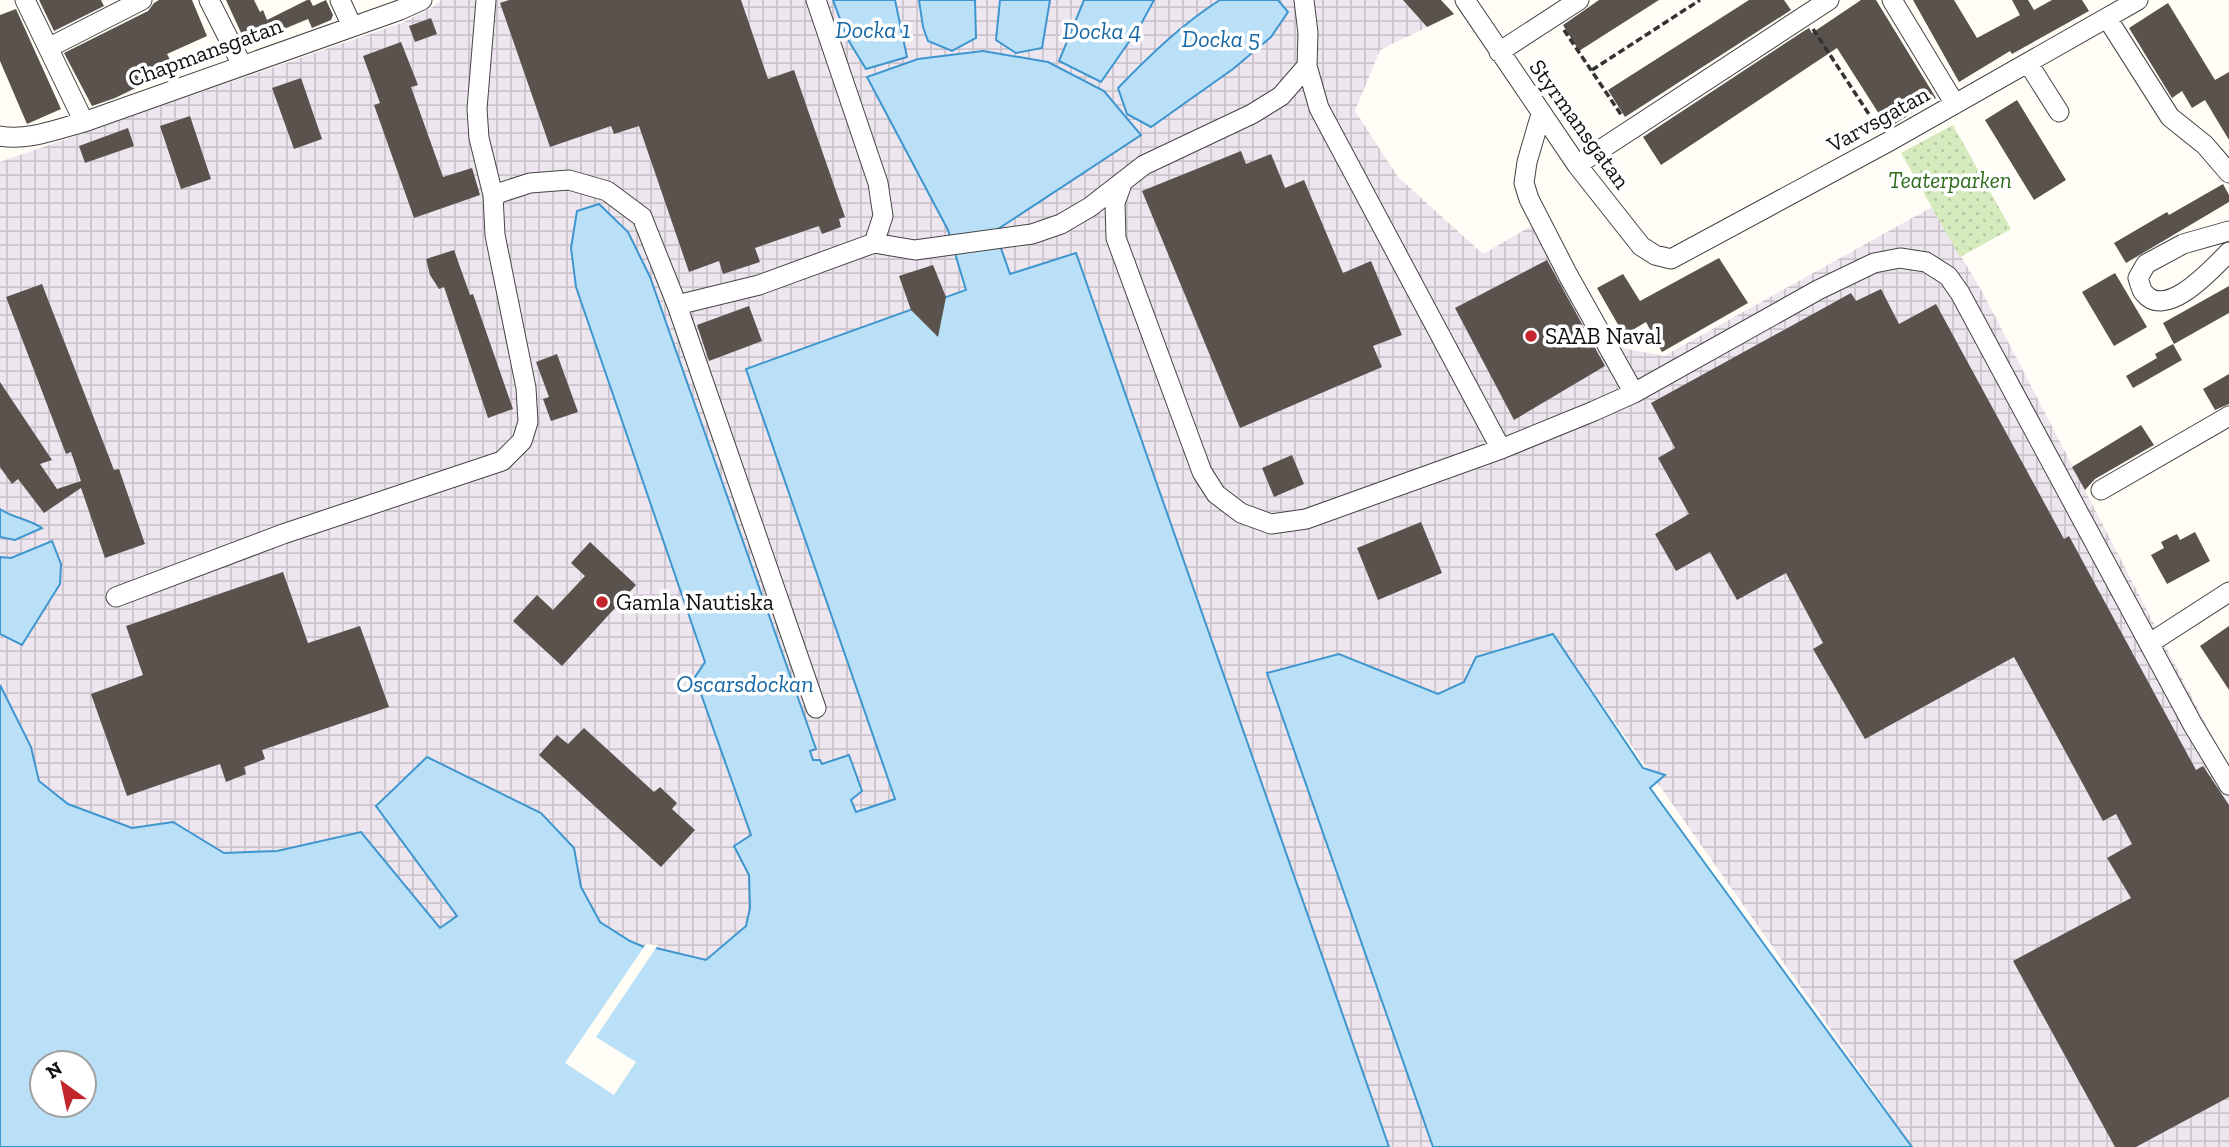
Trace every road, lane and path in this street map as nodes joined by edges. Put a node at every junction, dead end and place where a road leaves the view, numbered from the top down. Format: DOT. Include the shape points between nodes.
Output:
graph roads {
  1 [pos="25,0"];
  2 [pos="142,0"];
  3 [pos="209,0"];
  4 [pos="340,0"];
  5 [pos="422,0"];
  6 [pos="486,0"];
  7 [pos="816,0"];
  8 [pos="1304,0"];
  9 [pos="1465,0"];
  10 [pos="1579,0"];
  11 [pos="1700,0"];
  12 [pos="1829,0"];
  13 [pos="1892,0"];
  14 [pos="2137,0"];
  15 [pos="2110,11"];
  16 [pos="1554,16"];
  17 [pos="1804,16"];
  18 [pos="352,26"];
  19 [pos="48,48"];
  20 [pos="1499,52"];
  21 [pos="2028,63"];
  22 [pos="242,65"];
  23 [pos="1307,66"];
  24 [pos="1592,69"];
  25 [pos="1955,104"];
  26 [pos="2059,112"];
  27 [pos="1541,114"];
  28 [pos="84,122"];
  29 [pos="1631,130"];
  30 [pos="0,136"];
  31 [pos="1888,142"];
  32 [pos="1577,165"];
  33 [pos="2229,173"];
  34 [pos="1123,181"];
  35 [pos="493,195"];
  36 [pos="2229,231"];
  37 [pos="874,243"];
  38 [pos="2229,252"];
  39 [pos="1671,259"];
  40 [pos="677,305"];
  41 [pos="1634,393"];
  42 [pos="2229,416"];
  43 [pos="1501,449"];
  44 [pos="2101,490"];
  45 [pos="2229,592"];
  46 [pos="116,597"];
  47 [pos="2150,643"];
  48 [pos="816,708"];
  49 [pos="2229,785"];
  1 -- 19 [label="street"];
  2 -- 19 [label="street"];
  3 -- 22 [label="street"];
  4 -- 18 [label="street"];
  5 -- 18 [label="street, Chapmansgatan"];
  6 -- 35 [label="street" via="477,109"];
  7 -- 37 [label="street" via="878,183 883,216"];
  8 -- 23 [label="street"];
  9 -- 20 [label="street, Styrmansgatan"];
  10 -- 16 [label="street"];
  11 -- 24 [label="path"];
  12 -- 17 [label="street"];
  13 -- 25 [label="street"];
  14 -- 15 [label="street, Varvsgatan"];
  15 -- 21 [label="street, Varvsgatan"];
  15 -- 33 [label="street" via="2170,117 2205,145"];
  16 -- 20 [label="street"];
  16 -- 24 [label="path"];
  17 -- 29 [label="street"];
  17 -- 31 [label="path"];
  18 -- 22 [label="street, Chapmansgatan"];
  19 -- 28 [label="street"];
  20 -- 27 [label="street, Styrmansgatan"];
  21 -- 25 [label="street, Varvsgatan"];
  21 -- 26 [label="street"];
  22 -- 28 [label="street, Chapmansgatan"];
  23 -- 34 [label="street" via="1281,96 1144,165"];
  23 -- 43 [label="street" via="1320,108"];
  24 -- 29 [label="path"];
  25 -- 31 [label="street, Varvsgatan"];
  27 -- 32 [label="street, Styrmansgatan"];
  27 -- 41 [label="street" via="1524,183 1529,199"];
  28 -- 30 [label="street, Chapmansgatan" via="40,134"];
  29 -- 32 [label="street"];
  31 -- 39 [label="street, Varvsgatan"];
  32 -- 39 [label="street, Styrmansgatan" via="1641,246"];
  34 -- 37 [label="street" via="1090,207 1032,234 915,250"];
  34 -- 43 [label="street" via="1115,203 1116,238 1202,472 1216,494 1241,513 1271,524 1306,519"];
  35 -- 40 [label="street" via="530,183 569,180 607,191 642,217"];
  35 -- 46 [label="street" via="495,235 526,388 528,422 522,441 502,461 283,534"];
  36 -- 38 [label="street" via="2183,244 2146,264 2138,278 2144,293 2154,301 2171,301"];
  37 -- 40 [label="street" via="759,285"];
  40 -- 48 [label="street"];
  41 -- 43 [label="street"];
  41 -- 47 [label="street" via="1874,263 1900,258 1926,262 1948,276 1960,293"];
  42 -- 44 [label="street"];
  45 -- 47 [label="street"];
  47 -- 49 [label="street"];
}
